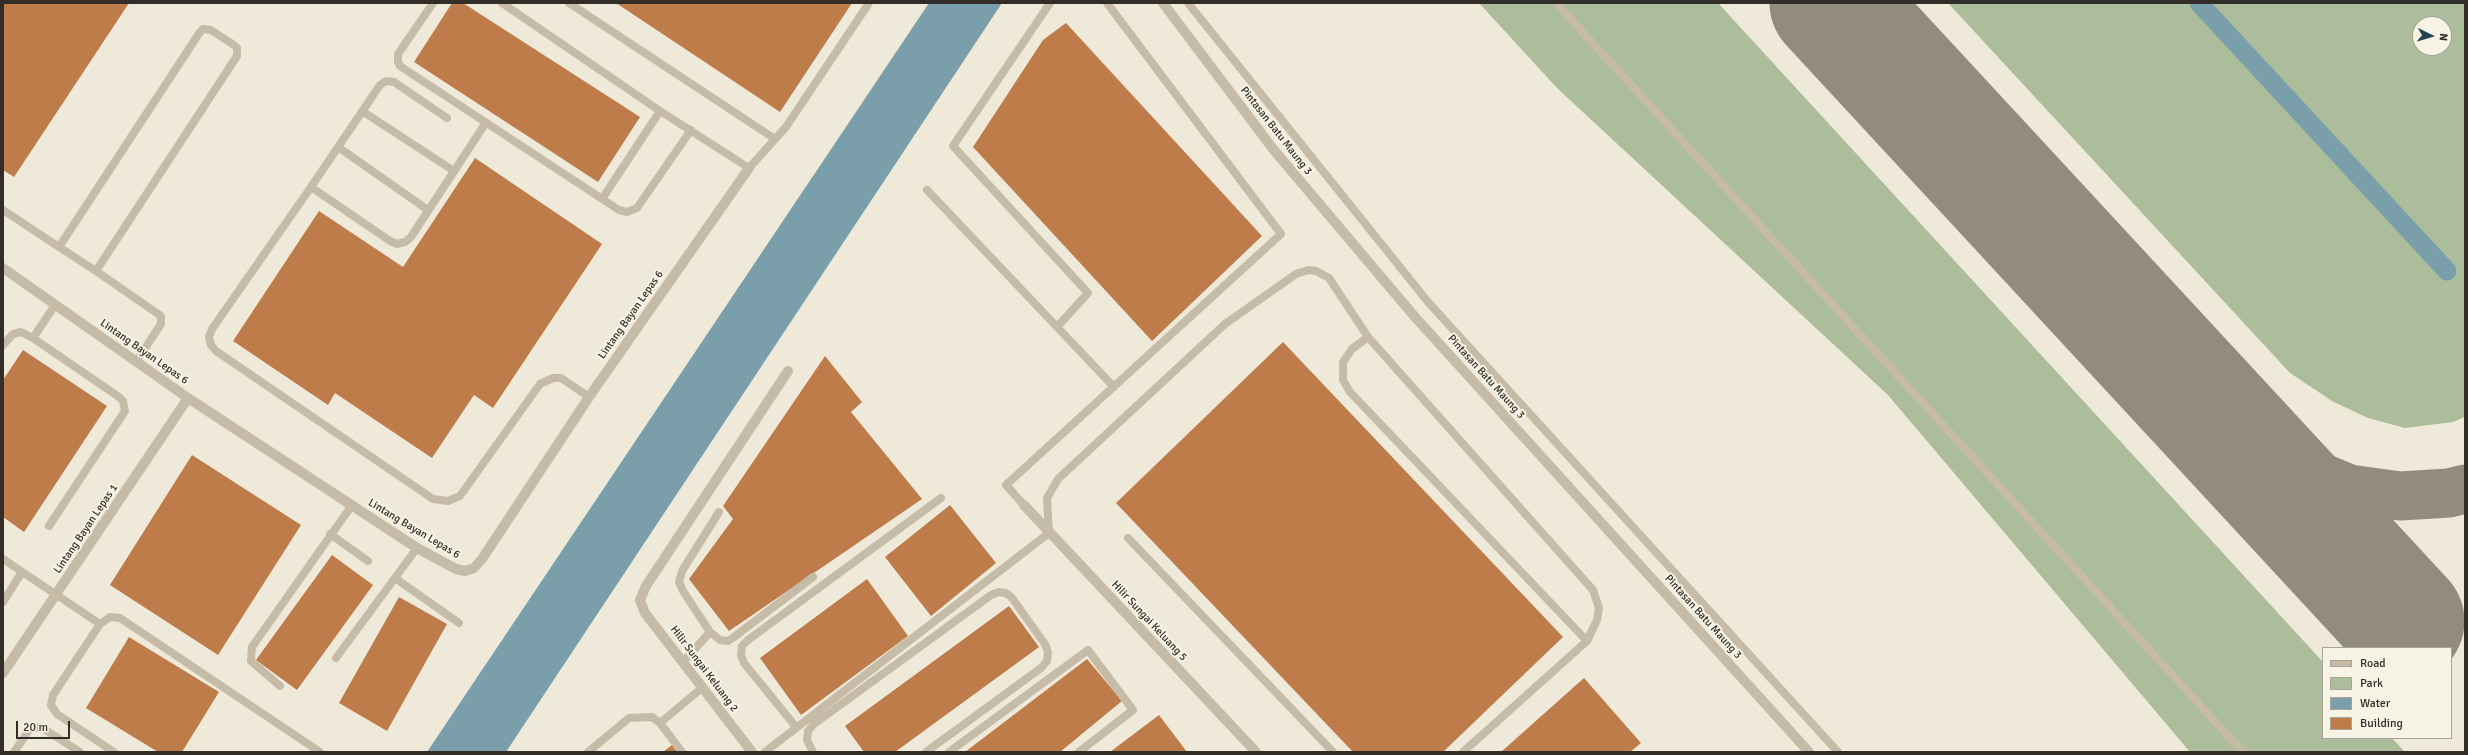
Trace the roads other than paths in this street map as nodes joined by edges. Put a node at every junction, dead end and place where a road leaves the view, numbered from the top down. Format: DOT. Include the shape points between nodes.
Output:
graph roads {
  1 [pos="433,3"];
  2 [pos="502,3"];
  3 [pos="569,3"];
  4 [pos="868,3"];
  5 [pos="1050,3"];
  6 [pos="1107,3"];
  7 [pos="1163,3"];
  8 [pos="1188,3"];
  9 [pos="1556,3"];
  10 [pos="362,111"];
  11 [pos="660,111"];
  12 [pos="447,118"];
  13 [pos="485,124"];
  14 [pos="690,130"];
  15 [pos="775,139"];
  16 [pos="338,147"];
  17 [pos="749,168"];
  18 [pos="454,171"];
  19 [pos="310,186"];
  20 [pos="927,190"];
  21 [pos="602,199"];
  22 [pos="3,210"];
  23 [pos="428,210"];
  24 [pos="59,247"];
  25 [pos="3,268"];
  26 [pos="96,271"];
  27 [pos="56,305"];
  28 [pos="1057,327"];
  29 [pos="1368,337"];
  30 [pos="33,338"];
  31 [pos="3,345"];
  32 [pos="136,362"];
  33 [pos="788,371"];
  34 [pos="1114,387"];
  35 [pos="589,397"];
  36 [pos="188,398"];
  37 [pos="942,498"];
  38 [pos="352,505"];
  39 [pos="1024,505"];
  40 [pos="720,512"];
  41 [pos="49,526"];
  42 [pos="1049,533"];
  43 [pos="330,534"];
  44 [pos="1128,538"];
  45 [pos="418,548"];
  46 [pos="3,559"];
  47 [pos="368,560"];
  48 [pos="22,572"];
  49 [pos="813,577"];
  50 [pos="395,578"];
  51 [pos="56,595"];
  52 [pos="3,602"];
  53 [pos="459,623"];
  54 [pos="100,624"];
  55 [pos="710,632"];
  56 [pos="1586,641"];
  57 [pos="336,658"];
  58 [pos="684,661"];
  59 [pos="3,674"];
  60 [pos="280,686"];
  61 [pos="703,687"];
  62 [pos="660,723"];
  63 [pos="796,727"];
  64 [pos="14,752"];
  65 [pos="80,752"];
  66 [pos="114,752"];
  67 [pos="320,752"];
  68 [pos="588,752"];
  69 [pos="682,752"];
  70 [pos="752,752"];
  71 [pos="765,752"];
  72 [pos="813,752"];
  73 [pos="926,752"];
  74 [pos="948,752"];
  75 [pos="1079,752"];
  76 [pos="1256,752"];
  77 [pos="1333,752"];
  78 [pos="1463,752"];
  79 [pos="1810,752"];
  80 [pos="1838,752"];
  81 [pos="2243,752"];
  1 -- 13 [label="lane" via="398,54 398,62"];
  2 -- 11 [label="lane"];
  3 -- 15 [label="lane"];
  4 -- 15 [label="lane"];
  5 -- 28 [label="lane" via="953,146 1088,293"];
  6 -- 34 [label="lane" via="1281,234"];
  7 -- 79 [label="street, Pintasan Batu Maung 3" via="1273,149 1415,317"];
  8 -- 80 [label="lane" via="1428,302"];
  9 -- 81 [label="lane"];
  10 -- 12 [label="lane" via="380,85 386,81 394,82"];
  10 -- 16 [label="lane"];
  10 -- 18 [label="lane"];
  11 -- 14 [label="lane"];
  11 -- 21 [label="lane"];
  13 -- 18 [label="lane"];
  13 -- 21 [label="lane"];
  14 -- 17 [label="lane"];
  14 -- 21 [label="lane" via="637,208 627,212 619,210"];
  15 -- 17 [label="lane"];
  16 -- 19 [label="lane"];
  16 -- 23 [label="lane"];
  17 -- 35 [label="street, Lintang Bayan Lepas 6"];
  18 -- 23 [label="lane"];
  19 -- 23 [label="lane" via="397,244 411,237"];
  19 -- 35 [label="lane" via="212,329 209,337 216,351 433,499 448,501 460,496 540,384 553,378 561,378"];
  20 -- 28 [label="lane"];
  22 -- 24 [label="lane"];
  24 -- 26 [label="lane"];
  24 -- 26 [label="lane" via="200,32 203,29 211,30 234,45 238,52 237,56"];
  25 -- 27 [label="street, Lintang Bayan Lepas 6"];
  26 -- 32 [label="lane" via="161,316 161,324"];
  27 -- 30 [label="lane"];
  27 -- 32 [label="street, Lintang Bayan Lepas 6"];
  28 -- 34 [label="lane"];
  29 -- 42 [label="lane" via="1329,278 1308,270 1296,274 1225,324 1058,479 1047,498"];
  29 -- 56 [label="lane" via="1593,590 1599,608 1597,620"];
  29 -- 56 [label="lane" via="1352,349 1343,362 1343,380 1350,392"];
  30 -- 31 [label="lane" via="21,332 13,334"];
  30 -- 41 [label="lane" via="119,397 125,406 123,416"];
  32 -- 36 [label="street, Lintang Bayan Lepas 6"];
  33 -- 58 [label="street, Hilir Sungai Keluang 2" via="646,586 640,600 645,613"];
  34 -- 39 [label="lane" via="1006,485"];
  35 -- 45 [label="street, Lintang Bayan Lepas 6" via="474,568 465,571 456,569"];
  36 -- 38 [label="street, Lintang Bayan Lepas 6"];
  36 -- 51 [label="street, Lintang Bayan Lepas 1"];
  37 -- 63 [label="lane" via="742,646 741,655 744,663"];
  38 -- 43 [label="lane"];
  38 -- 45 [label="street, Lintang Bayan Lepas 6"];
  39 -- 42 [label="street, Hilir Sungai Keluang 5"];
  40 -- 55 [label="lane" via="682,571 679,582"];
  42 -- 63 [label="lane"];
  42 -- 76 [label="street, Hilir Sungai Keluang 5"];
  43 -- 47 [label="lane"];
  43 -- 60 [label="lane" via="252,648 252,661"];
  44 -- 77 [label="lane"];
  45 -- 50 [label="lane"];
  46 -- 48 [label="lane"];
  48 -- 51 [label="lane"];
  48 -- 52 [label="lane"];
  49 -- 55 [label="lane" via="734,637 720,640"];
  50 -- 53 [label="lane"];
  50 -- 57 [label="lane"];
  51 -- 54 [label="lane"];
  51 -- 59 [label="street, Lintang Bayan Lepas 1"];
  54 -- 66 [label="lane" via="53,695 51,705 57,714"];
  54 -- 67 [label="lane" via="110,616 120,618"];
  55 -- 58 [label="lane"];
  56 -- 78 [label="lane"];
  58 -- 61 [label="street, Hilir Sungai Keluang 2"];
  61 -- 62 [label="lane"];
  61 -- 70 [label="street, Hilir Sungai Keluang 2"];
  62 -- 68 [label="lane" via="652,717 629,718"];
  62 -- 69 [label="lane"];
  63 -- 71 [label="lane"];
  64 -- 65 [label="lane" via="30,729 41,727"];
  72 -- 73 [label="lane" via="807,740 808,731 814,724 991,595 1006,593 1045,644 1048,652 1047,661"];
  74 -- 75 [label="lane" via="1088,650 1133,710"];
}
